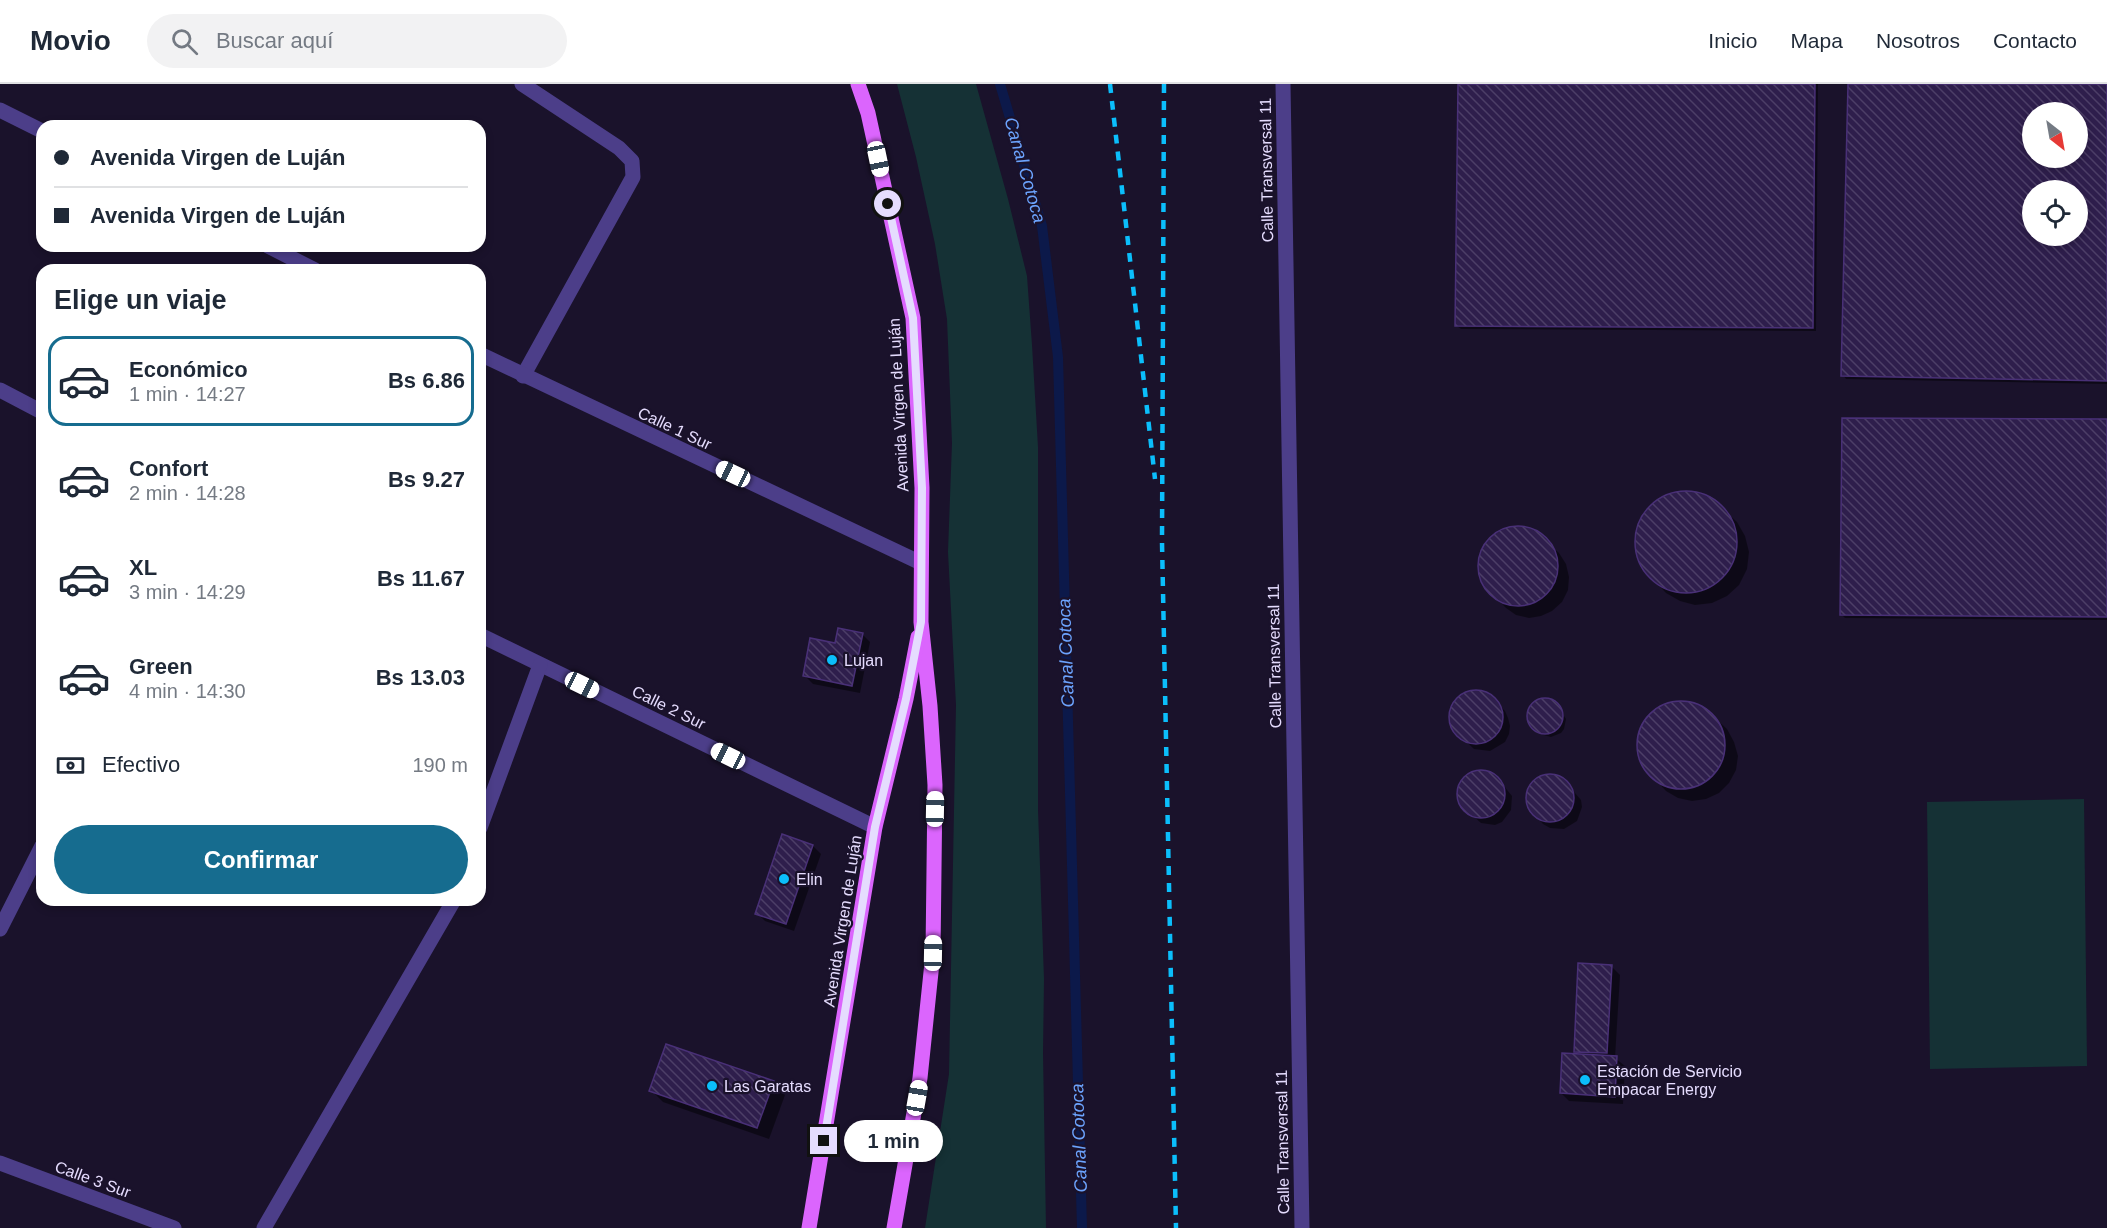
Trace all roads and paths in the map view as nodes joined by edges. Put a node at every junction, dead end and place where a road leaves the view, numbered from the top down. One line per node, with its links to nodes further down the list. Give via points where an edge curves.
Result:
1 (522, 84): 9 (street, via 619,148 632,160 633,177)
2 (858, 84): 12 (main road, Avenida Virgen de Luján, via 868,113 913,318 922,488)
3 (1283, 84): 26 (street, Calle Transversal 11)
4 (0, 110): 5 (street)
5 (36, 128)
6 (280, 252): 7 (street)
7 (303, 264)
8 (486, 357): 9 (street, Calle 1 Sur)
9 (523, 376): 12 (street, Calle 1 Sur)
10 (0, 390): 11 (street)
11 (36, 409)
12 (921, 563): 13 (main road, Avenida Virgen de Luján)
13 (921, 622): 17 (main road, Avenida Virgen de Luján); 25 (main road, Avenida Virgen de Luján, via 935,785 933,953 920,1078)
14 (486, 638): 15 (street, Calle 2 Sur)
15 (540, 665): 16 (street); 17 (street, Calle 2 Sur)
16 (486, 812)
17 (875, 827): 24 (main road, Avenida Virgen de Luján)
18 (36, 858): 20 (street)
19 (451, 906): 23 (street)
20 (0, 929)
21 (0, 1163): 22 (street, Calle 3 Sur)
22 (174, 1228)
23 (264, 1228)
24 (809, 1228)
25 (894, 1228)
26 (1302, 1228)

